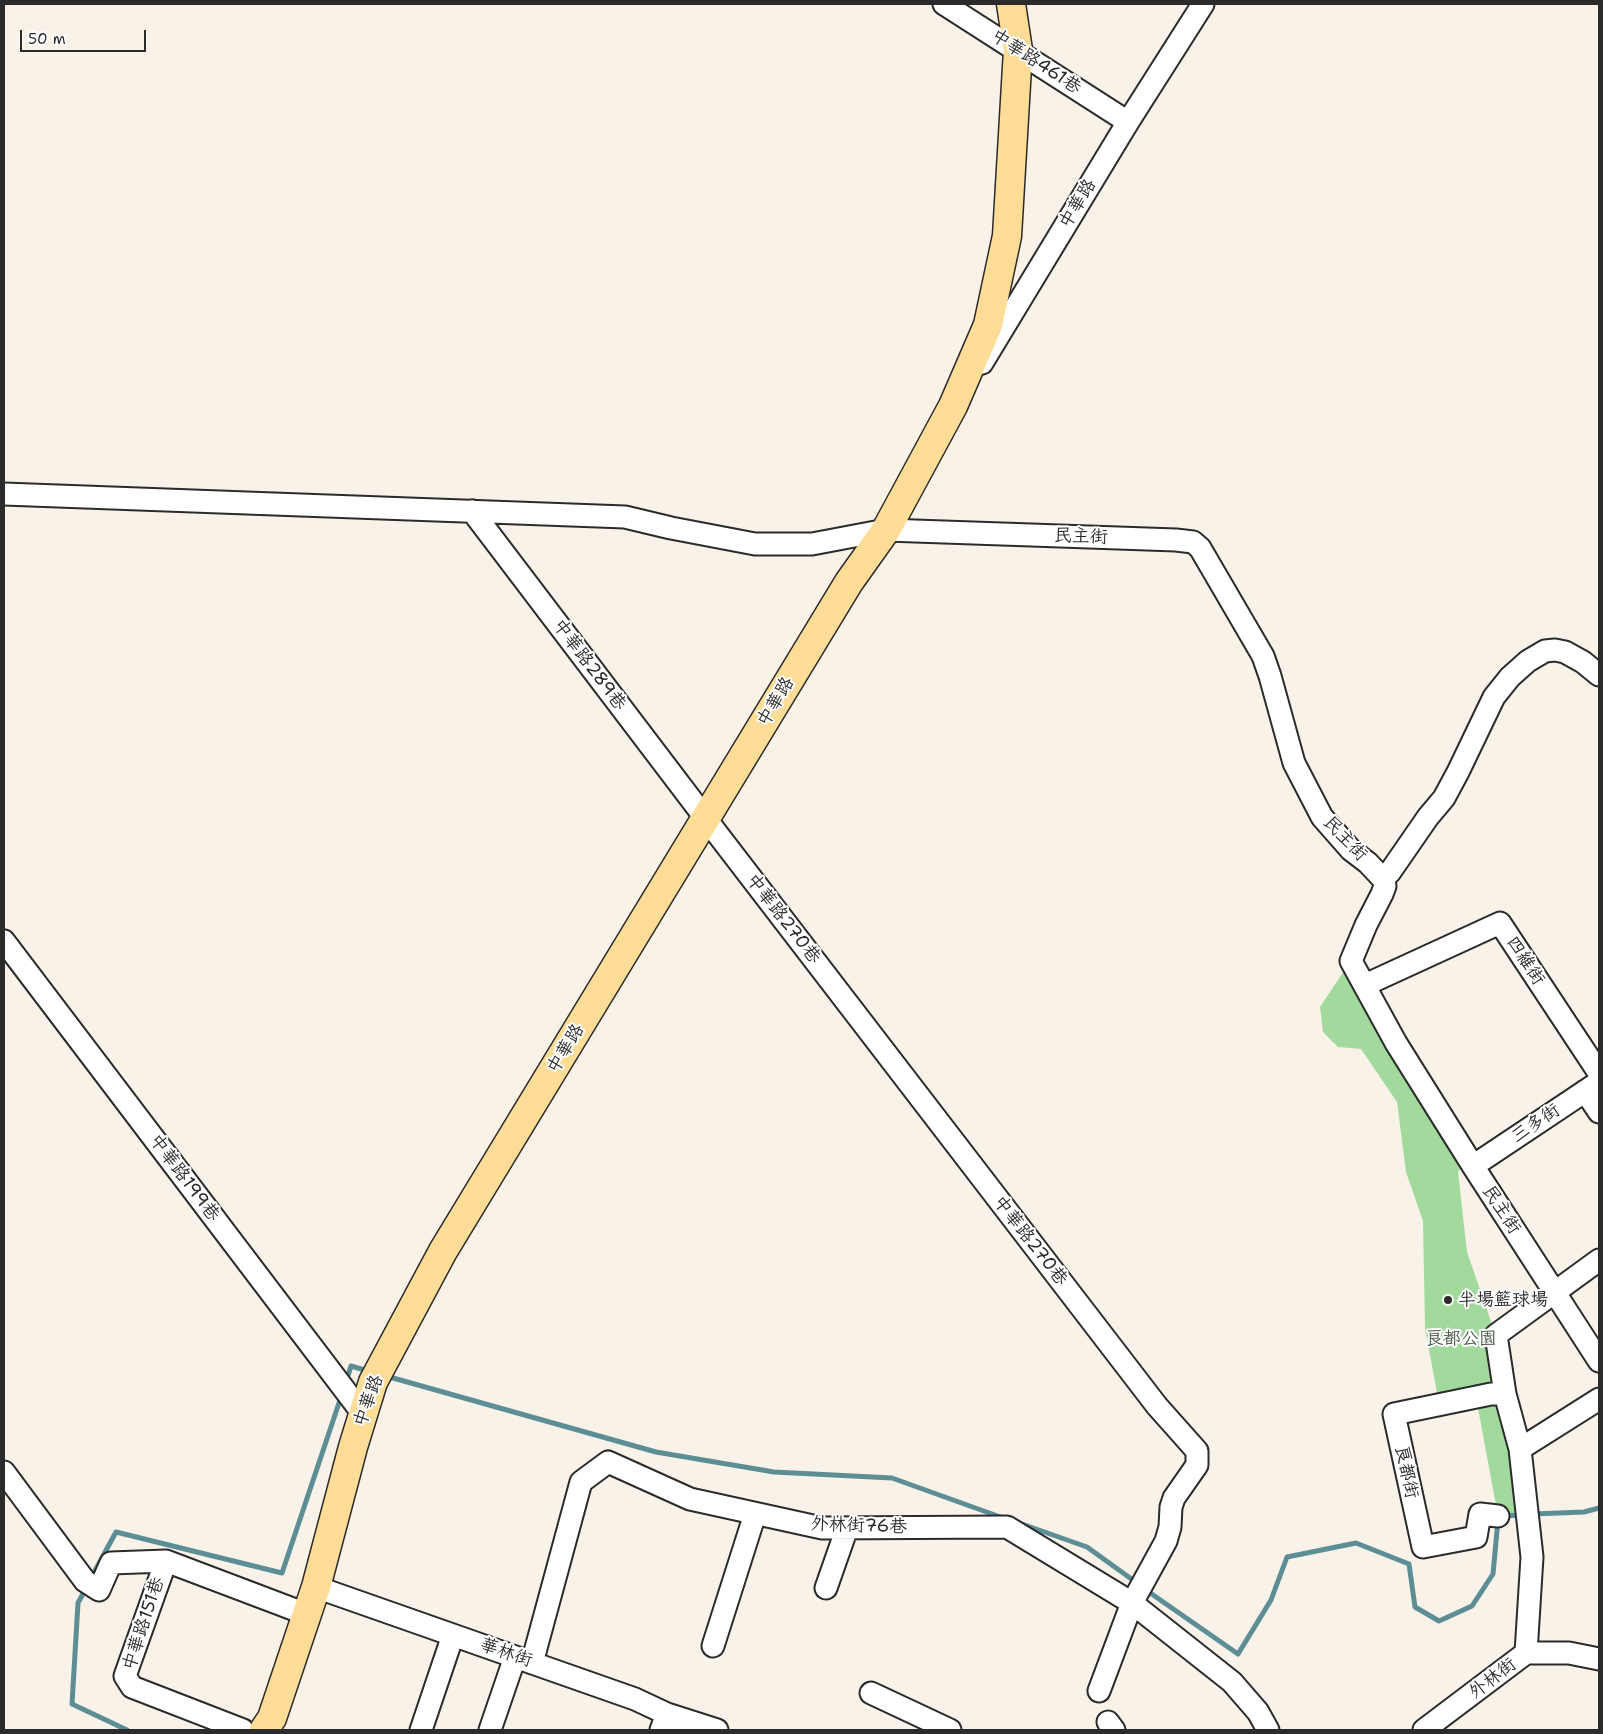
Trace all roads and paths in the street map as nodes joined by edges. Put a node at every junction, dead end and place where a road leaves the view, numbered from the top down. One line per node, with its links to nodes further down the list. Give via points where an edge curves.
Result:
1 (944, 4): 4 (street, 中華路461巷)
2 (1011, 4): 4 (main road, 中華路)
3 (1203, 4): 5 (street, 中華路)
4 (1018, 50): 5 (street, 中華路461巷); 6 (main road, 中華路, via 1007,236 988,325)
5 (1128, 122): 6 (street, 中華路, via 982,364)
6 (953, 406): 9 (main road, 中華路)
7 (4, 494): 8 (street)
8 (472, 511): 9 (street, via 625,517 755,544 812,544); 11 (street, 中華路289巷)
9 (886, 530): 11 (main road, 中華路, via 849,582); 12 (street, 民主街, via 1193,542 1200,548 1263,656 1294,763 1322,817)
10 (1597, 673): 12 (street, via 1565,652 1555,650 1545,651 1528,661 1510,678 1494,698 1444,798)
11 (706, 819): 24 (main road, 中華路, via 443,1251 373,1382); 33 (street, 中華路270巷, via 1157,1406 1197,1451 1197,1465 1174,1498 1166,1542)
12 (1383, 879): 14 (street, 民主街, via 1382,894 1351,961)
13 (4, 941): 24 (street, 中華路199巷)
14 (1365, 985): 15 (street, 四維街, via 1500,924); 18 (street, 民主街, via 1396,1042)
15 (1599, 1073)
16 (1592, 1086): 17 (street); 18 (street, 三多街)
17 (1599, 1112)
18 (1473, 1166): 20 (street, 民主街)
19 (1599, 1260): 20 (street)
20 (1554, 1292): 21 (street, 民主街); 22 (street, via 1496,1335)
21 (1599, 1361)
22 (1504, 1394): 25 (street); 28 (street, 良都街, via 1394,1414 1423,1547 1476,1537 1480,1514)
23 (1599, 1399): 25 (street)
24 (363, 1414): 31 (main road, 中華路)
25 (1520, 1449): 37 (street, via 1532,1557)
26 (4, 1472): 30 (street, via 85,1581 99,1590 111,1563)
27 (754, 1514): 29 (street, 外林街76巷, via 822,1528); 36 (street); 39 (street, 外林街76巷, via 690,1499 608,1462 581,1482)
28 (1498, 1516)
29 (847, 1528): 32 (street); 33 (street, 外林街76巷, via 1007,1527)
30 (166, 1561): 34 (street, 中華路151巷); 43 (street, 中華路151巷, via 125,1676 132,1688)
31 (316, 1587): 34 (main road, 中華路); 35 (street, 華林街)
32 (826, 1588)
33 (1132, 1603): 40 (street, 中華路270巷); 50 (street, 外林街76巷, via 1232,1682 1258,1712)
34 (306, 1614): 44 (main road, 中華路, via 272,1718)
35 (453, 1635): 39 (street, 華林街); 45 (street)
36 (712, 1646)
37 (1526, 1653): 38 (street, 外林街, via 1569,1653); 51 (street, 外林街)
38 (1599, 1659)
39 (524, 1660): 42 (street, 華林街, via 635,1699); 46 (street)
40 (1099, 1692)
41 (871, 1693): 49 (street)
42 (664, 1722): 47 (street, 華林街); 48 (street)
43 (243, 1730)
44 (264, 1730)
45 (421, 1730)
46 (490, 1730)
47 (690, 1730)
48 (717, 1730)
49 (950, 1730)
50 (1268, 1730)
51 (1424, 1730)

